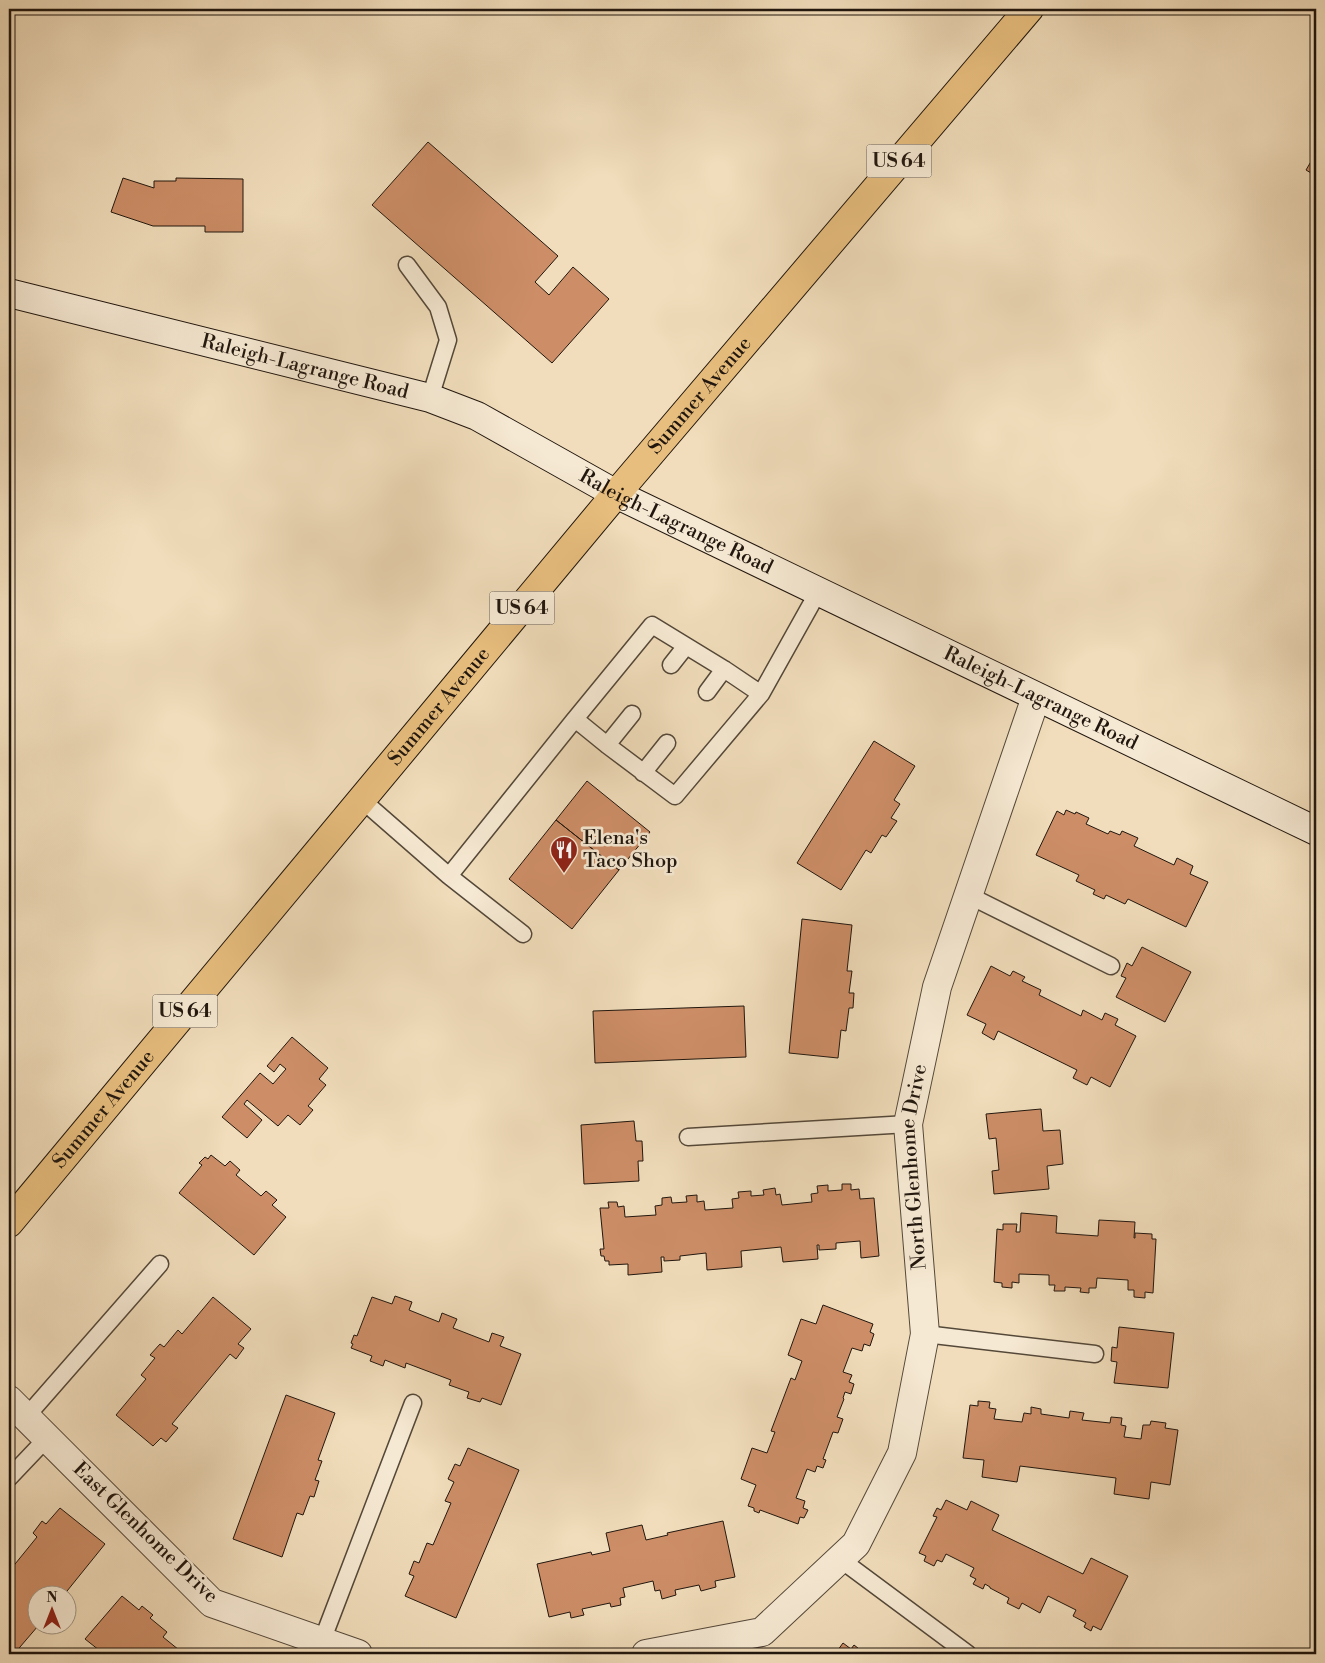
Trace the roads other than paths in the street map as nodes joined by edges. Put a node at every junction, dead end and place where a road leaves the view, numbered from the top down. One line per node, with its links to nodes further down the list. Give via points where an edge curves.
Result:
1 (1029, 9): 5 (main road, Summer Avenue / US 64)
2 (407, 266): 4 (lane, via 438,307 448,340)
3 (9, 293): 4 (street, Raleigh-Lagrange Road)
4 (430, 398): 5 (street, Raleigh-Lagrange Road, via 477,416)
5 (616, 494): 6 (street, Raleigh-Lagrange Road); 18 (main road, Summer Avenue / US 64)
6 (818, 592): 11 (lane); 12 (street, Raleigh-Lagrange Road)
7 (686, 646): 8 (lane); 9 (lane); 14 (lane, via 652,625)
8 (671, 665)
9 (724, 669): 10 (lane); 11 (lane)
10 (707, 692)
11 (762, 694): 17 (lane, via 675,796)
12 (1036, 697): 19 (street, Raleigh-Lagrange Road); 21 (street, North Glenhome Drive)
13 (632, 714): 16 (lane)
14 (575, 719): 16 (lane); 20 (lane)
15 (667, 744): 17 (lane)
16 (607, 746): 17 (lane)
17 (643, 773)
18 (362, 800): 20 (lane); 26 (main road, Summer Avenue / US 64)
19 (1316, 831)
20 (449, 876): 22 (lane)
21 (968, 895): 23 (lane); 24 (street, North Glenhome Drive, via 936,987)
22 (523, 934)
23 (1111, 966)
24 (908, 1124): 25 (lane); 28 (street, North Glenhome Drive)
25 (688, 1137)
26 (9, 1223)
27 (160, 1264): 31 (lane)
28 (925, 1334): 29 (lane); 34 (street, North Glenhome Drive, via 902,1453 856,1544)
29 (1095, 1354)
30 (414, 1403): 35 (lane)
31 (17, 1409): 32 (street, East Glenhome Drive)
32 (47, 1438): 33 (lane); 35 (street, East Glenhome Drive, via 212,1603)
33 (9, 1478)
34 (840, 1559): 37 (street, North Glenhome Drive, via 762,1632); 38 (lane)
35 (322, 1641): 36 (street, East Glenhome Drive)
36 (358, 1654)
37 (646, 1654)
38 (968, 1654)

